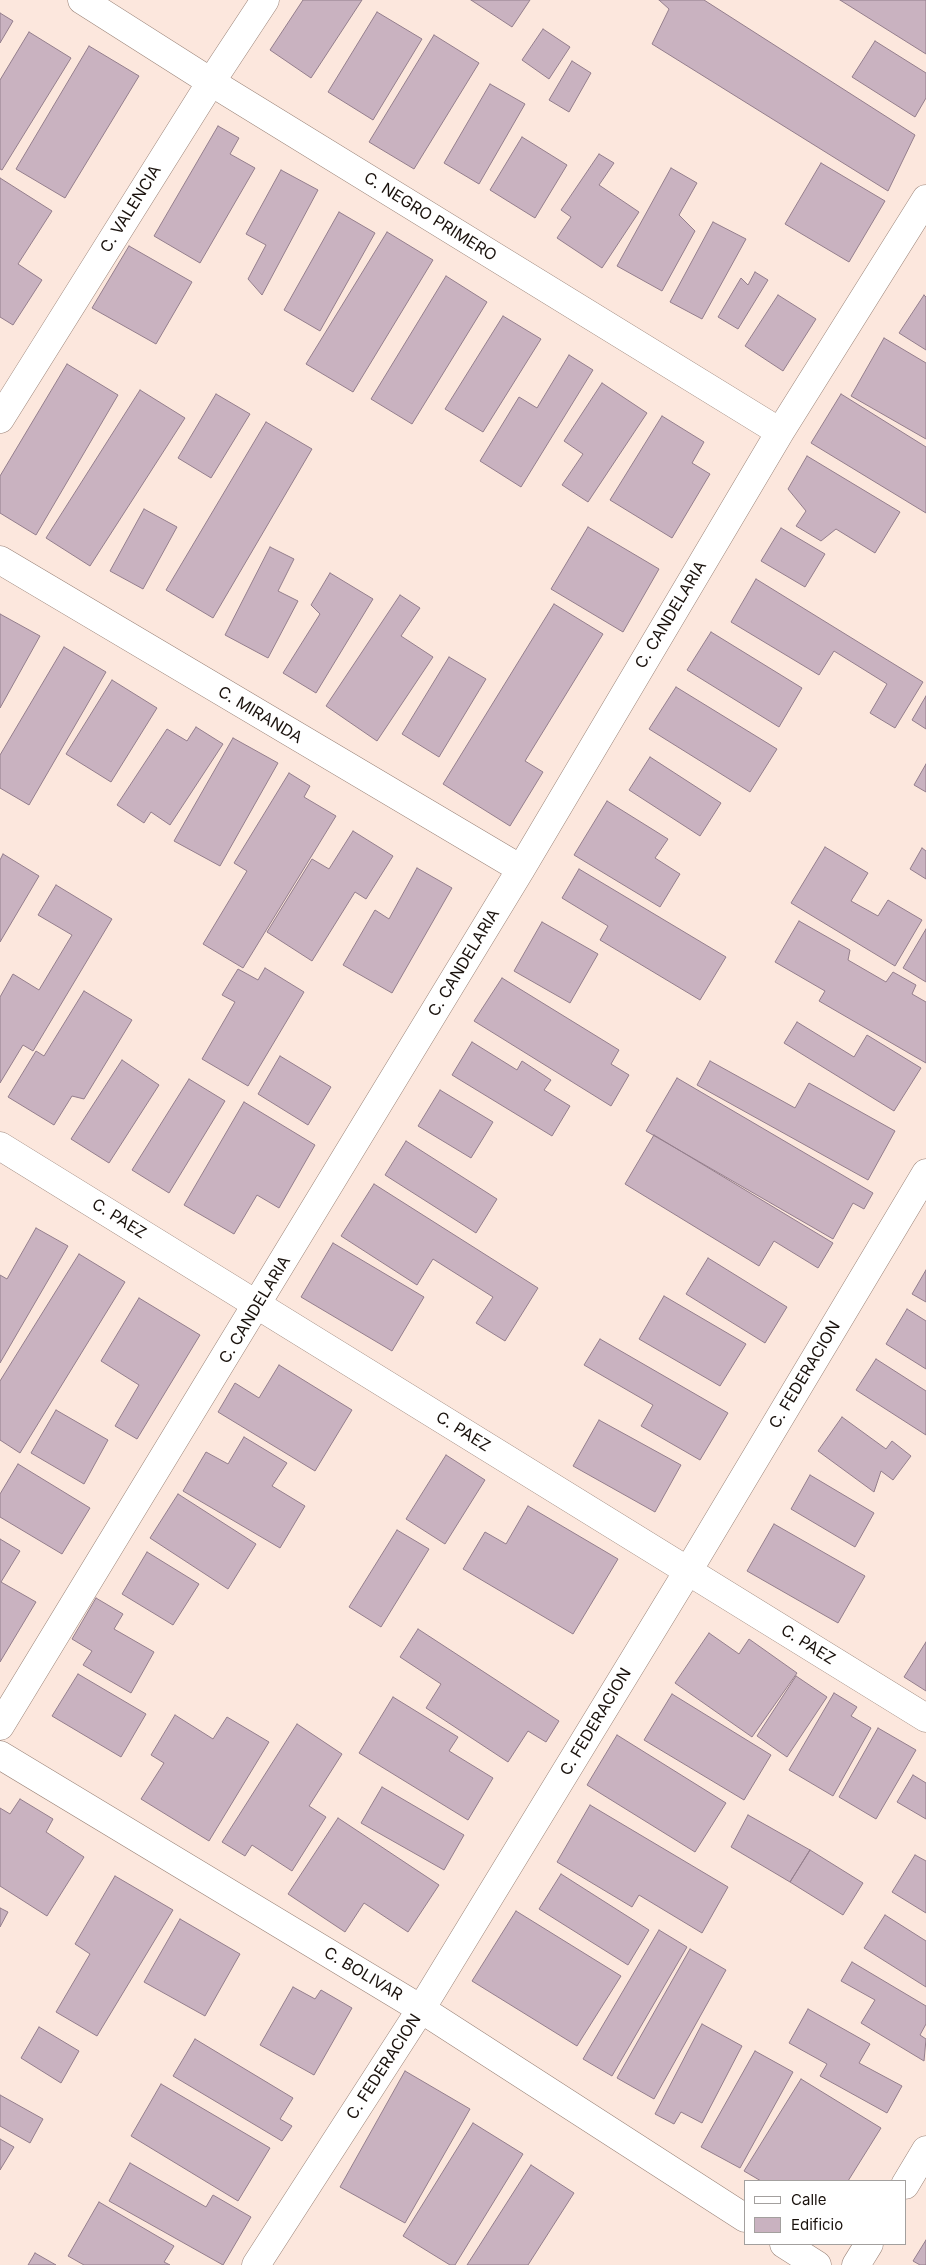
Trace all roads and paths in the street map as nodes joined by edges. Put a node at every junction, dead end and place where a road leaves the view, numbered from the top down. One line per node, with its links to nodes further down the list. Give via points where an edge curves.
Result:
1 (82, 0): 3 (street, C. NEGRO PRIMERO)
2 (265, 0): 3 (street, C. VALENCIA)
3 (211, 82): 5 (street, C. VALENCIA); 6 (street, C. NEGRO PRIMERO)
4 (926, 199): 6 (street, C. CANDELARIA)
5 (0, 419)
6 (780, 432): 8 (street, C. CANDELARIA)
7 (0, 560): 8 (street, C. MIRANDA)
8 (521, 869): 11 (street, C. CANDELARIA)
9 (0, 1146): 11 (street, C. PAEZ)
10 (926, 1173): 12 (street, C. FEDERACION)
11 (258, 1305): 12 (street, C. PAEZ); 14 (street, C. CANDELARIA)
12 (688, 1571): 13 (street, C. PAEZ); 16 (street, C. FEDERACION)
13 (926, 1718)
14 (0, 1726)
15 (0, 1755): 16 (street, C. BOLIVAR)
16 (422, 2009): 19 (street, C. BOLIVAR); 22 (street, C. FEDERACION)
17 (926, 2150): 18 (street)
18 (906, 2183)
19 (744, 2217)
20 (786, 2245): 23 (street)
21 (868, 2245): 24 (street)
22 (256, 2265)
23 (817, 2265)
24 (856, 2265)

